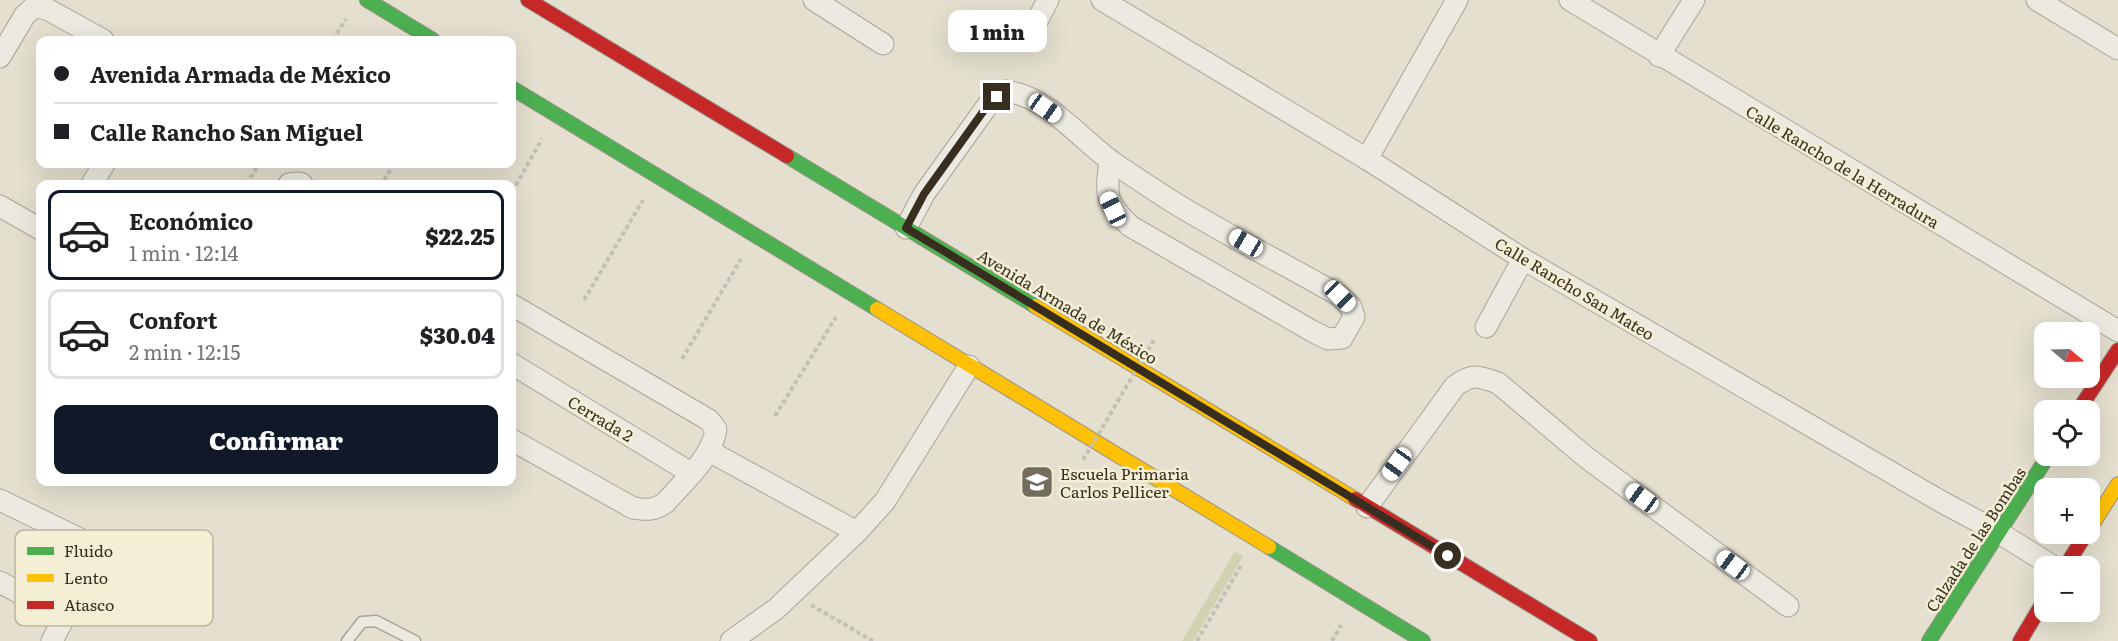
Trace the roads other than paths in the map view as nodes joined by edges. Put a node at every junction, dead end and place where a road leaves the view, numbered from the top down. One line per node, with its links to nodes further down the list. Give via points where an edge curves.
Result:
1 (367, 0): 11 (main road)
2 (528, 0): 22 (main road, Avenida Armada de México)
3 (814, 0): 13 (street)
4 (1048, 0): 12 (street)
5 (1102, 0): 18 (street, Calle Rancho San Mateo)
6 (1457, 0): 18 (street)
7 (1569, 0): 15 (street, Calle Rancho de la Herradura)
8 (1694, 0): 15 (street)
9 (2037, 0): 14 (street)
10 (96, 36): 16 (street, via 47,9 34,7)
11 (426, 36)
12 (1027, 40)
13 (883, 44)
14 (2118, 49)
15 (1659, 56): 26 (street, Calle Rancho de la Herradura)
16 (0, 57)
17 (516, 90): 29 (main road)
18 (1367, 159): 23 (street, Calle Rancho San Mateo)
19 (1110, 160): 19 (street, via 1171,200 1340,296 1351,307 1354,317 1342,338 1328,339 1312,331 1130,226 1113,209 1107,196); 22 (street, via 1075,129 1029,98 1006,91 990,102 924,194)
20 (0, 206): 21 (street)
21 (36, 227)
22 (906, 228): 37 (main road, Avenida Armada de México)
23 (1523, 258): 25 (street); 41 (street, Calle Rancho San Mateo)
24 (516, 307): 32 (street, via 709,420 716,429)
25 (1486, 327)
26 (2118, 331)
27 (2118, 350): 30 (main road)
28 (516, 366): 34 (street, Cerrada 2)
29 (969, 366): 40 (street, via 885,501); 52 (main road)
30 (2085, 400)
31 (516, 442): 34 (street, via 633,508 658,508)
32 (710, 451): 34 (street); 40 (street)
33 (2041, 466): 41 (main road, Calzada de las Bombas)
34 (691, 473)
35 (2118, 484): 38 (main road)
36 (0, 500): 39 (street)
37 (1367, 507): 45 (street, via 1455,386 1468,377 1482,378 1498,383 1587,458); 53 (main road, Avenida Armada de México)
38 (2100, 512)
39 (61, 530)
40 (857, 531): 51 (street, via 776,609)
41 (1998, 532): 42 (street, Calle Rancho San Mateo); 54 (main road, Calzada de las Bombas)
42 (2036, 556)
43 (0, 582): 44 (street)
44 (15, 590)
45 (1788, 606)
46 (2034, 617): 55 (main road)
47 (60, 626): 48 (street)
48 (52, 641)
49 (347, 641): 50 (lane, via 362,622 376,621)
50 (416, 641)
51 (731, 641)
52 (1423, 641)
53 (1590, 641)
54 (1929, 641)
55 (2020, 641)

